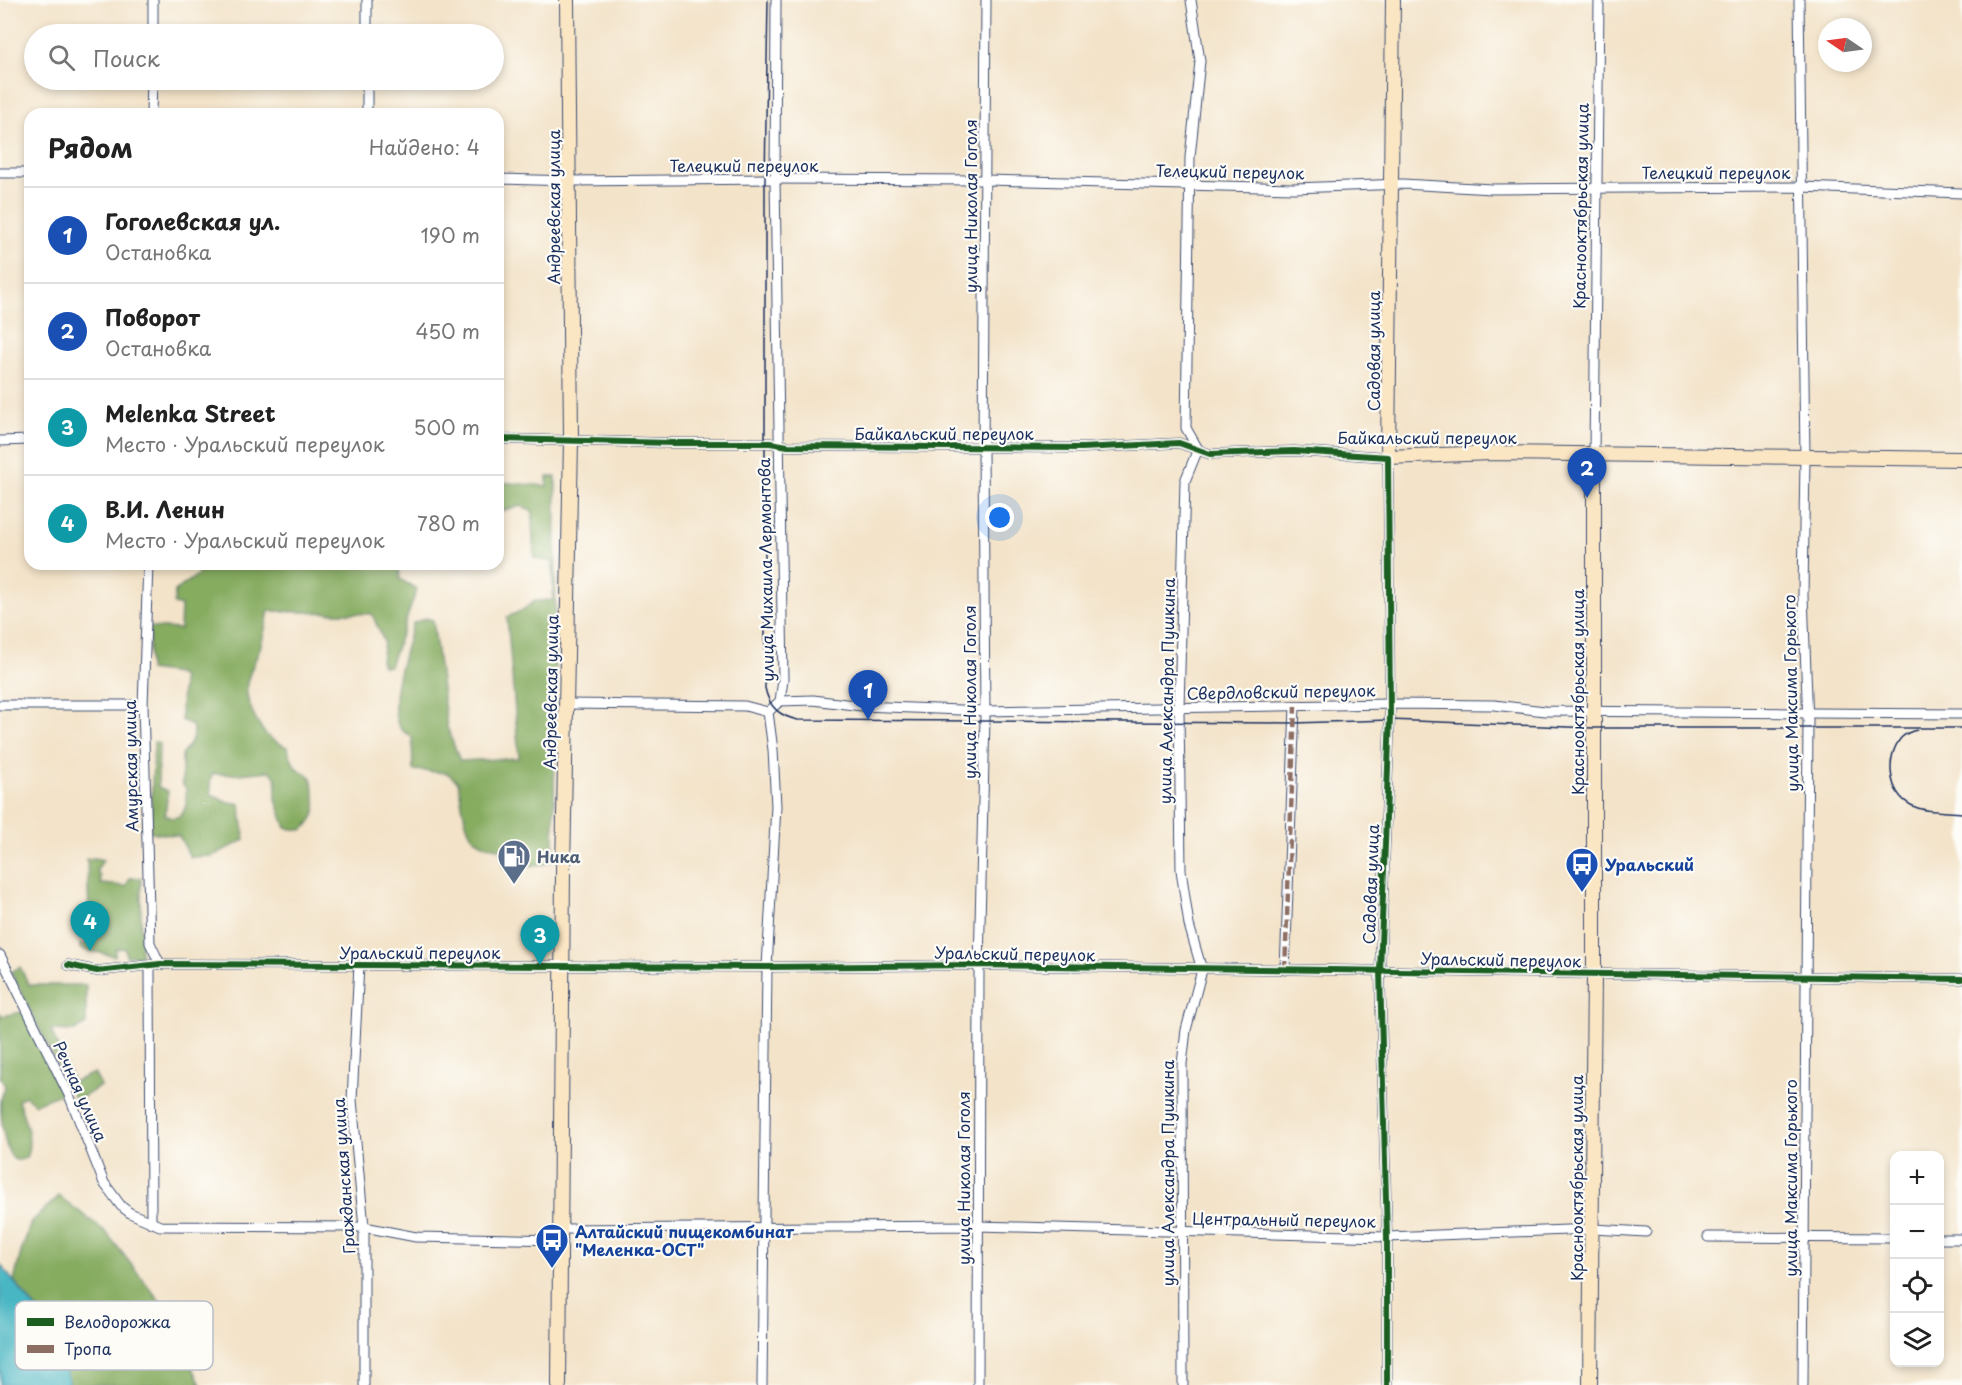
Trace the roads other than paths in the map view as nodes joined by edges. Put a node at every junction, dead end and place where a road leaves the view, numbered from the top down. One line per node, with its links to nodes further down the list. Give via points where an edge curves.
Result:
1 (153, 0): 10 (street)
2 (367, 0): 11 (street)
3 (567, 0): 21 (main road, Андреевская улица)
4 (776, 0): 19 (street, улица Михаила Лермонтова)
5 (986, 0): 20 (street, улица Николая Гоголя)
6 (1191, 0): 22 (street, via 1200,62)
7 (1393, 0): 23 (main road, Садовая улица)
8 (1599, 0): 25 (street, Краснооктябрьская улица)
9 (1798, 0): 24 (street, улица Максима Горького)
10 (153, 24)
11 (367, 24)
12 (152, 90): 14 (street)
13 (367, 90): 15 (street)
14 (152, 108)
15 (367, 108)
16 (0, 173): 17 (street)
17 (24, 173)
18 (504, 179): 21 (street, Телецкий переулок)
19 (775, 179): 20 (street, Телецкий переулок); 21 (street, Телецкий переулок); 31 (street, улица Михаила Лермонтова)
20 (985, 180): 22 (street, Телецкий переулок); 32 (street, улица Николая Гоголя)
21 (570, 181): 29 (main road, Андреевская улица)
22 (1189, 185): 23 (street, Телецкий переулок); 33 (street, via 1186,428)
23 (1390, 185): 25 (street, Телецкий переулок); 35 (main road, Садовая улица)
24 (1801, 187): 25 (street, Телецкий переулок); 26 (street, Телецкий переулок); 36 (street, улица Максима Горького)
25 (1596, 188): 34 (street, Краснооктябрьская улица)
26 (1962, 193)
27 (504, 439): 29 (street, Байкальский переулок)
28 (24, 440): 30 (street)
29 (571, 440): 31 (street, Байкальский переулок); 40 (main road, Андреевская улица)
30 (0, 441)
31 (779, 444): 32 (street, Байкальский переулок); 39 (street, улица Михаила Лермонтова, via 783,680)
32 (983, 447): 33 (street, Байкальский переулок, via 1082,448 1179,443); 47 (street, улица Николая Гоголя)
33 (1198, 449): 35 (street, Байкальский переулок, via 1210,454 1294,451); 45 (street, улица Александра Пушкина, via 1185,481)
34 (1594, 455): 35 (main road, Байкальский переулок); 36 (main road, Байкальский переулок); 46 (main road, Краснооктябрьская улица)
35 (1388, 457): 41 (street, Садовая улица)
36 (1805, 457): 37 (main road, Байкальский переулок); 49 (street, улица Максима Горького, via 1803,596)
37 (1962, 459)
38 (148, 570): 43 (street, Амурская улица)
39 (780, 701): 47 (street, Свердловский переулок); 48 (street, улица Михаила Лермонтова)
40 (566, 704): 48 (street, via 745,706); 54 (main road, Андреевская улица)
41 (1390, 704): 44 (street, Свердловский переулок); 46 (street, Свердловский переулок); 60 (street, Садовая улица)
42 (0, 705): 43 (street)
43 (143, 705): 56 (street, Амурская улица, via 150,943)
44 (1295, 706): 45 (street, Свердловский переулок); 59 (street)
45 (1179, 708): 47 (street, Свердловский переулок); 58 (street, улица Александра Пушкина, via 1181,870 1189,925)
46 (1593, 710): 49 (street, Свердловский переулок); 61 (main road, Краснооктябрьская улица)
47 (985, 711): 55 (street, улица Николая Гоголя)
48 (768, 712): 57 (street, via 776,806)
49 (1807, 713): 50 (street, Свердловский переулок); 62 (street, улица Максима Горького)
50 (1962, 714)
51 (0, 955): 64 (street, Речная улица, via 69,1095 104,1183 121,1206)
52 (68, 965): 56 (street, Уральский переулок, via 97,971)
53 (359, 965): 54 (street, Уральский переулок); 56 (street, Уральский переулок); 67 (street, Гражданская улица, via 352,1100)
54 (563, 965): 57 (street, Уральский переулок); 71 (main road, Андреевская улица)
55 (979, 965): 57 (street, Уральский переулок); 58 (street, Уральский переулок); 66 (street, улица Николая Гоголя)
56 (155, 966): 64 (street, Амурская улица)
57 (767, 967): 65 (street)
58 (1202, 969): 59 (street, Уральский переулок); 69 (street, улица Александра Пушкина, via 1183,1047)
59 (1285, 970): 60 (street, Уральский переулок)
60 (1380, 971): 61 (street, Уральский переулок); 72 (street, Садовая улица)
61 (1594, 974): 62 (street, Уральский переулок); 68 (main road, Краснооктябрьская улица)
62 (1806, 977): 63 (street, Уральский переулок); 74 (street, улица Максима Горького)
63 (1962, 979)
64 (151, 1223): 67 (street, Центральный переулок)
65 (765, 1226): 66 (street, Центральный переулок); 71 (street, Центральный переулок); 80 (street)
66 (977, 1226): 69 (street, Центральный переулок); 81 (street, улица Николая Гоголя)
67 (364, 1227): 71 (street, Центральный переулок, via 416,1238); 78 (street, Гражданская улица)
68 (1593, 1229): 70 (street, Центральный переулок); 72 (street, Центральный переулок); 84 (main road, Краснооктябрьская улица)
69 (1181, 1232): 72 (street, Центральный переулок); 82 (street, улица Александра Пушкина)
70 (1646, 1232)
71 (561, 1234): 79 (main road, Андреевская улица)
72 (1387, 1237): 83 (street, Садовая улица)
73 (1707, 1237): 74 (street)
74 (1804, 1237): 75 (street); 85 (street, улица Максима Горького)
75 (1890, 1238)
76 (1944, 1239): 77 (street)
77 (1962, 1239)
78 (364, 1385)
79 (560, 1385)
80 (762, 1385)
81 (978, 1385)
82 (1183, 1385)
83 (1387, 1385)
84 (1590, 1385)
85 (1803, 1385)

